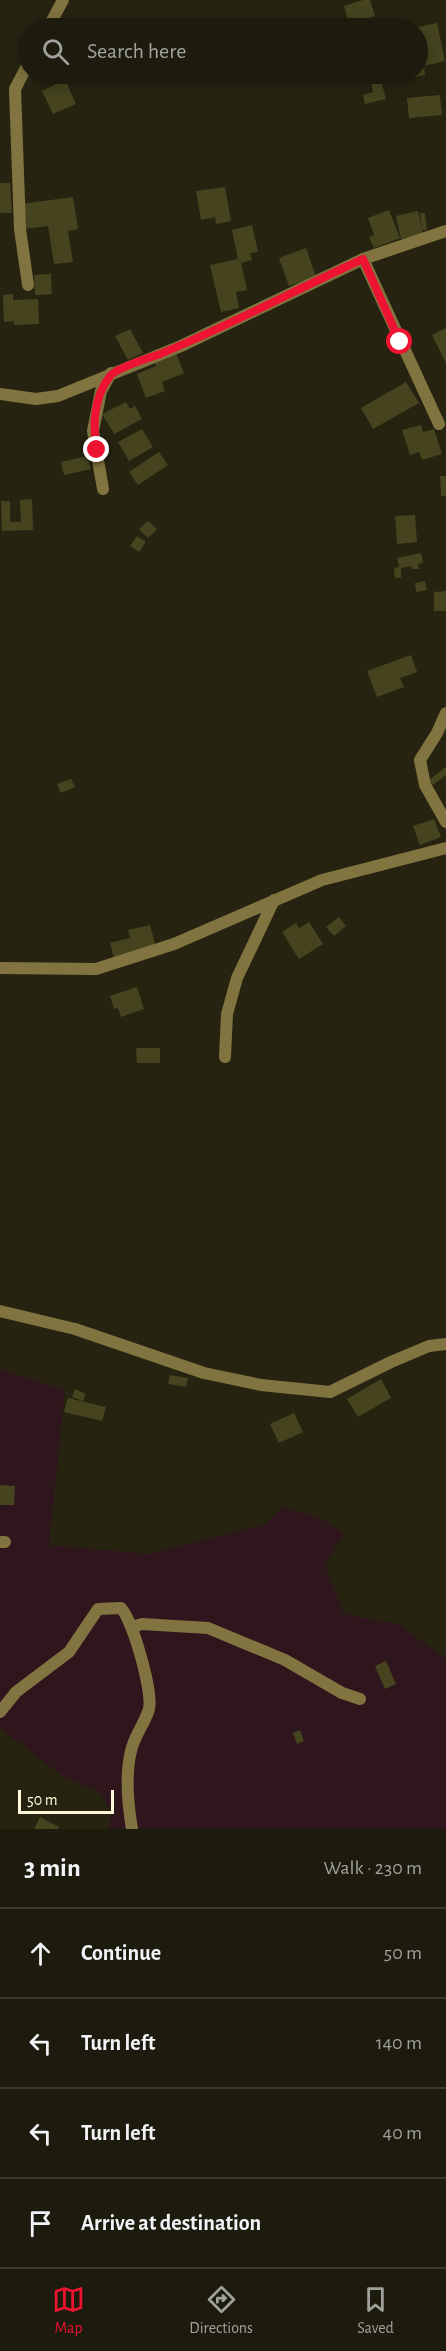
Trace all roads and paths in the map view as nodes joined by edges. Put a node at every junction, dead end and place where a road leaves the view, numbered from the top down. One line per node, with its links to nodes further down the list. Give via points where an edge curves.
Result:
1 (63, 0): 2 (street)
2 (53, 18)
3 (18, 83): 6 (street, via 15,89 20,229)
4 (446, 231): 5 (street)
5 (363, 259): 7 (street, via 181,346); 9 (street)
6 (28, 285)
7 (111, 373): 8 (street, via 58,396 36,399); 10 (street, via 101,391 93,431)
8 (0, 394)
9 (439, 424)
10 (103, 489)
11 (446, 713): 12 (street, via 420,760 425,785)
12 (446, 822)
13 (446, 848): 14 (street, via 322,880)
14 (274, 900): 15 (street, via 174,944 96,969); 16 (street, via 237,978 227,1014)
15 (0, 968)
16 (225, 1057)
17 (0, 1311): 18 (street, via 75,1329 204,1373 261,1385 330,1392 429,1346)
18 (446, 1344)
19 (132, 1627): 20 (street, via 142,1624 208,1628 285,1660); 21 (street, via 121,1608 98,1609 69,1652 16,1692); 22 (street, via 150,1707 131,1751 127,1804)
20 (360, 1699)
21 (0, 1712)
22 (132, 1829)

